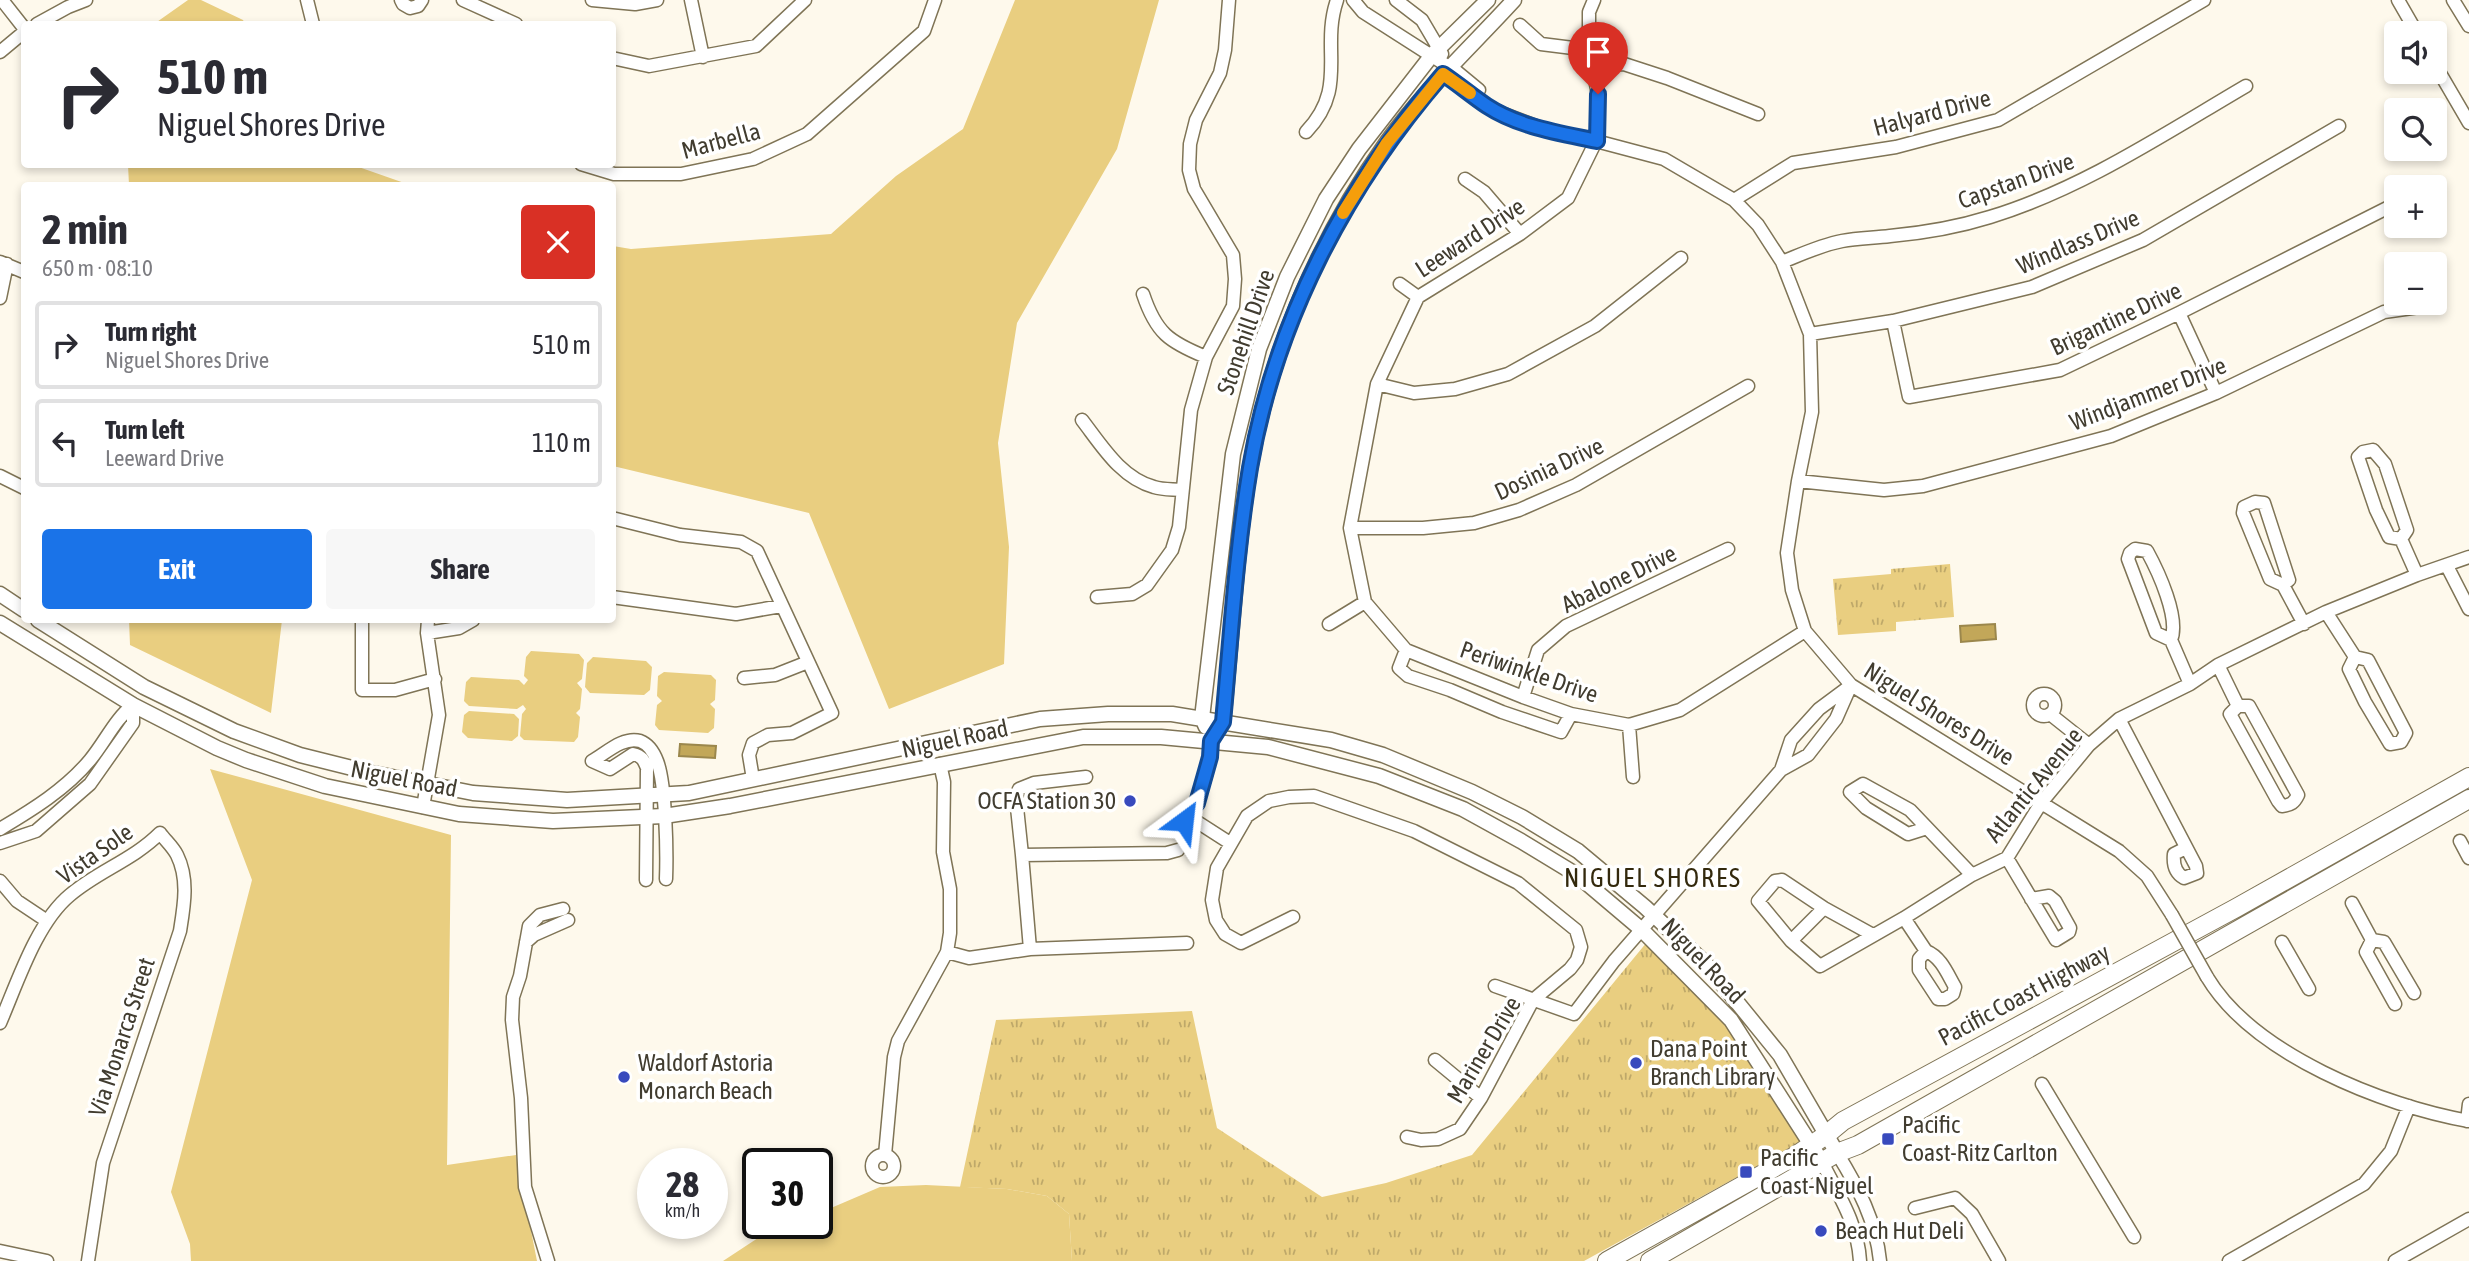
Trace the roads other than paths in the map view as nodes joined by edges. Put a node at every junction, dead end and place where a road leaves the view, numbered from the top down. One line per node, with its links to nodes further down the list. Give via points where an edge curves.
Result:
1 (2, 0): 27 (street)
2 (86, 0): 22 (street)
3 (307, 0): 23 (street)
4 (401, 0): 5 (street, via 410,8)
5 (422, 0)
6 (463, 0): 24 (street)
7 (592, 0): 8 (street, via 635,4)
8 (657, 0)
9 (691, 0): 33 (street)
10 (805, 0): 33 (street, via 755,46)
11 (935, 0): 44 (street, Marbella, via 924,31 807,134 753,159 681,174 614,174)
12 (1229, 0): 61 (street, via 1220,73 1196,120 1190,144 1194,189 1233,255 1236,279 1233,306)
13 (1337, 0): 42 (street, via 1330,19 1330,94 1320,118)
14 (1353, 0): 32 (street, via 1363,12)
15 (1396, 0): 32 (street, via 1422,20)
16 (1488, 0): 32 (main road, Stonehill Drive)
17 (1514, 0): 36 (main road, Stonehill Drive)
18 (1594, 0): 30 (street, Leeward Drive, via 1589,12)
19 (2204, 0): 46 (street, Halyard Drive, via 1998,120 1896,147 1793,163)
20 (2398, 0): 25 (street)
21 (2460, 4): 28 (street)
22 (42, 21)
23 (312, 21)
24 (509, 21)
25 (2410, 21)
26 (1520, 25): 30 (street, via 1541,44)
27 (21, 26)
28 (2469, 26)
29 (21, 33): 31 (street)
30 (1589, 50): 35 (street, Leeward Drive)
31 (0, 52)
32 (1435, 52): 36 (street); 109 (main road, Stonehill Drive, via 1326,199 1287,277 1259,349 1233,454)
33 (703, 57): 34 (street, via 649,66)
34 (616, 59)
35 (1592, 66): 39 (street, via 1624,64); 43 (street, Leeward Drive, via 1598,94)
36 (1448, 69): 43 (street, Niguel Shores Drive, via 1504,114 1546,131); 111 (main road, Stonehill Drive, via 1387,143 1352,195 1301,294 1268,388 1250,468)
37 (2446, 84): 40 (street)
38 (2246, 86): 50 (street, Capstan Drive, via 2092,175 2031,203 1957,225 1844,240)
39 (1758, 114)
40 (2469, 123)
41 (2339, 127): 59 (street, Windlass Drive, via 2143,240 2032,287)
42 (1306, 132)
43 (1597, 141): 46 (street, Niguel Shores Drive, via 1664,159); 48 (street, Leeward Drive, via 1568,198)
44 (594, 168)
45 (1465, 179): 48 (street, via 1485,192)
46 (1734, 200): 50 (street, Niguel Shores Drive, via 1758,225)
47 (2384, 210): 58 (street, Brigantine Drive)
48 (1520, 234): 55 (street, Leeward Drive)
49 (1681, 258): 62 (street, via 1595,326 1508,374 1455,389 1414,393)
50 (1782, 262): 60 (street, Niguel Shores Drive)
51 (3, 263): 52 (street); 56 (street)
52 (21, 271)
53 (1400, 284): 55 (street)
54 (1143, 294): 61 (street, via 1149,314 1163,332 1180,346)
55 (1418, 297): 62 (street, Leeward Drive)
56 (0, 298)
57 (2384, 312): 64 (street, Windjammer Drive)
58 (2179, 313): 59 (street, Brigantine Drive, via 2060,370 1909,397); 64 (street)
59 (1893, 321): 60 (street, Windlass Drive)
60 (1810, 334): 67 (street, Niguel Shores Drive, via 1812,412)
61 (1206, 357): 69 (street, via 1191,410)
62 (1377, 384): 71 (street, Leeward Drive)
63 (1748, 386): 71 (street, Dosinia Drive, via 1576,485 1519,510 1474,523)
64 (2216, 393): 67 (street, Windjammer Drive, via 2111,436 1923,486 1884,490)
65 (1082, 420): 69 (street, via 1130,477 1154,487)
66 (0, 476): 68 (street)
67 (1798, 481): 93 (street, Niguel Shores Drive, via 1787,553)
68 (21, 486)
69 (1182, 490): 79 (street, via 1179,527 1159,571 1132,594)
70 (616, 519): 82 (street, via 680,535 741,542 757,551)
71 (1350, 528): 81 (street, Leeward Drive)
72 (2401, 539): 72 (street, via 2389,537 2376,510 2358,457 2363,452 2373,450 2385,464 2407,530); 76 (street)
73 (1728, 549): 104 (street, Abalone Drive, via 1566,626 1538,650)
74 (2469, 557): 75 (street, Atlantic Avenue)
75 (2446, 566): 76 (street, Atlantic Avenue); 84 (street)
76 (2417, 575): 85 (street, Atlantic Avenue)
77 (2283, 585): 77 (street, via 2270,579 2256,546 2243,513 2250,503 2264,503 2289,580); 91 (street)
78 (0, 594): 83 (main road)
79 (1097, 597)
80 (616, 598): 82 (street, via 736,614)
81 (1365, 603): 90 (street); 95 (street, Periwinkle Drive)
82 (781, 606): 97 (street)
83 (21, 608)
84 (2469, 609)
85 (2326, 612): 91 (street, Atlantic Avenue); 96 (street)
86 (43, 623): 103 (main road, Niguel Road)
87 (362, 623): 100 (street, via 362,690 395,690)
88 (468, 623): 92 (street, via 459,628)
89 (0, 624): 105 (main road, Niguel Road)
90 (1329, 624)
91 (2304, 624): 98 (street, Atlantic Avenue)
92 (428, 626): 100 (street)
93 (1805, 631): 102 (street, Niguel Shores Drive); 112 (street, Periwinkle Drive, via 1680,710)
94 (2171, 640): 94 (street, via 2155,633 2128,559 2135,549 2147,551 2156,568 2174,622); 101 (street)
95 (1406, 650): 104 (street, Periwinkle Drive); 107 (street, via 1399,668 1408,676 1502,712 1561,733)
96 (2355, 657): 96 (street, via 2349,668 2365,702 2390,744 2400,742 2406,733 2394,708 2368,660)
97 (807, 662): 99 (street, via 775,675); 120 (street, via 832,713 792,733 768,735 753,743 749,755)
98 (2218, 665): 101 (street, Atlantic Avenue); 106 (street)
99 (744, 678)
100 (435, 679): 121 (street, via 439,715)
101 (2190, 684): 110 (street, Atlantic Avenue)
102 (1851, 685): 116 (street, Mariner Drive, via 1819,709 1791,740); 116 (street, Mariner Drive, via 1836,719 1808,755); 126 (street, Niguel Shores Drive)
103 (144, 687): 105 (main road); 121 (main road, Niguel Road, via 234,731 300,755)
104 (1523, 697): 107 (street, Periwinkle Drive)
105 (133, 705): 122 (street, via 88,762); 127 (street, via 133,723 123,739); 128 (main road, Niguel Road, via 246,760 325,786)
106 (2238, 706): 106 (street, via 2249,706 2298,794 2290,806 2277,801 2231,714)
107 (1571, 713): 112 (street, Periwinkle Drive)
108 (2050, 714): 114 (street)
109 (1202, 718): 111 (main road, Niguel Road); 113 (main road, Stonehill Drive); 120 (main road, Niguel Road, via 1108,714 1040,719)
110 (2119, 719): 114 (street, Atlantic Avenue); 137 (street)
111 (1223, 722): 113 (main road, Stonehill Drive); 150 (main road, Niguel Road, via 1331,740 1383,755 1472,792 1578,852)
112 (1629, 725): 118 (street)
113 (1211, 741): 115 (main road, Niguel Road, via 1083,737); 136 (street, Stonehill Drive, via 1202,789 1186,818); 154 (main road, Niguel Road, via 1268,747 1330,762 1463,809 1577,875)
114 (2089, 745): 126 (street, Atlantic Avenue)
115 (940, 764): 129 (main road, Niguel Road); 162 (street, via 943,852 951,905)
116 (1781, 770): 150 (street, Mariner Drive)
117 (1086, 777): 139 (street, via 1019,789)
118 (1633, 777)
119 (2469, 777): 176 (highway, Pacific Coast Highway, via 1843,1121)
120 (753, 779): 123 (main road, Niguel Road)
121 (427, 785): 124 (main road, Niguel Road, via 567,800); 128 (street)
122 (57, 791): 127 (street); 132 (street)
123 (662, 795): 124 (main road, Niguel Road); 124 (street, via 658,762 639,741 625,742 592,761 610,769 628,756 639,755 647,768); 129 (street)
124 (647, 796): 130 (street)
125 (2469, 799): 178 (highway, Pacific Coast Highway)
126 (2041, 803): 140 (street, Atlantic Avenue); 173 (street, Niguel Shores Drive, bridge, via 2119,852 2147,877 2207,977 2248,1025 2302,1061)
127 (70, 804): 135 (street, via 36,831)
128 (423, 807): 130 (main road, Niguel Road, via 553,821)
129 (664, 816): 130 (main road, Niguel Road); 143 (street)
130 (648, 817): 144 (street)
131 (1927, 828): 131 (street, via 1910,810 1863,784 1850,792 1866,808 1908,834); 142 (street)
132 (0, 829)
133 (160, 833): 153 (street, Vista Sole, via 140,852 68,896); 184 (street, Via Monarca Street, via 177,854 184,876 180,931 103,1163)
134 (2460, 841): 141 (street)
135 (0, 843)
136 (1230, 843): 151 (street, via 1217,867 1212,901 1225,934 1241,943); 166 (street, via 1247,816 1269,801 1314,796 1414,831 1518,883 1576,930 1581,947 1570,969)
137 (2186, 848)
138 (1178, 850): 139 (street)
139 (1022, 855): 160 (street)
140 (2007, 858): 142 (street, Atlantic Avenue); 146 (street)
141 (2469, 858)
142 (1972, 875): 152 (street, Atlantic Avenue)
143 (666, 879)
144 (646, 880)
145 (0, 881): 153 (street, via 17,901)
146 (2031, 899)
147 (2352, 903): 156 (street)
148 (1824, 908): 155 (street); 157 (street); 157 (street, Atlantic Avenue, via 1778,880 1758,901)
149 (565, 915): 185 (street, via 526,942 513,997 525,1187)
150 (1654, 915): 154 (street, Mariner Drive); 176 (main road, Niguel Road, via 1706,964 1780,1055)
151 (1293, 917)
152 (1904, 918): 155 (street, Atlantic Avenue); 161 (street)
153 (47, 921): 168 (street, Vista Sole)
154 (1642, 930): 166 (street, Mariner Drive, via 1574,1014); 176 (main road, Niguel Road, via 1730,1020)
155 (1872, 936): 157 (street, Atlantic Avenue, via 1820,966)
156 (2372, 940): 165 (street, via 2384,942); 167 (street, via 2366,952)
157 (1791, 941)
158 (2282, 942): 164 (street)
159 (1187, 943): 160 (street)
160 (1030, 949): 162 (street, via 969,958)
161 (1926, 951)
162 (947, 952): 177 (street, via 898,1041)
163 (1495, 986): 166 (street)
164 (2309, 989)
165 (2414, 993)
166 (1533, 1000): 171 (street, Mariner Drive)
167 (2395, 1004)
168 (0, 1023)
169 (1435, 1060): 171 (street)
170 (2042, 1084): 181 (street)
171 (1481, 1098): 175 (street, Mariner Drive, via 1460,1129 1438,1139)
172 (2469, 1104): 174 (street)
173 (2410, 1106): 174 (street, Niguel Shores Drive); 191 (street, via 2391,1151 2364,1184)
174 (2468, 1121)
175 (1407, 1137)
176 (1819, 1140): 178 (main road); 186 (highway, Pacific Coast Highway)
177 (885, 1155)
178 (1830, 1157): 187 (highway, Pacific Coast Highway); 188 (street, via 1858,1241); 189 (street, via 1862,1197 1874,1226)
179 (1915, 1208): 190 (street, via 1955,1198 1972,1214)
180 (2469, 1219): 192 (street)
181 (2134, 1237)
182 (0, 1251): 183 (street)
183 (47, 1261)
184 (88, 1261)
185 (548, 1261)
186 (1607, 1261)
187 (1650, 1261)
188 (1860, 1261)
189 (1880, 1261)
190 (1999, 1261)
191 (2229, 1261)
192 (2395, 1261)

